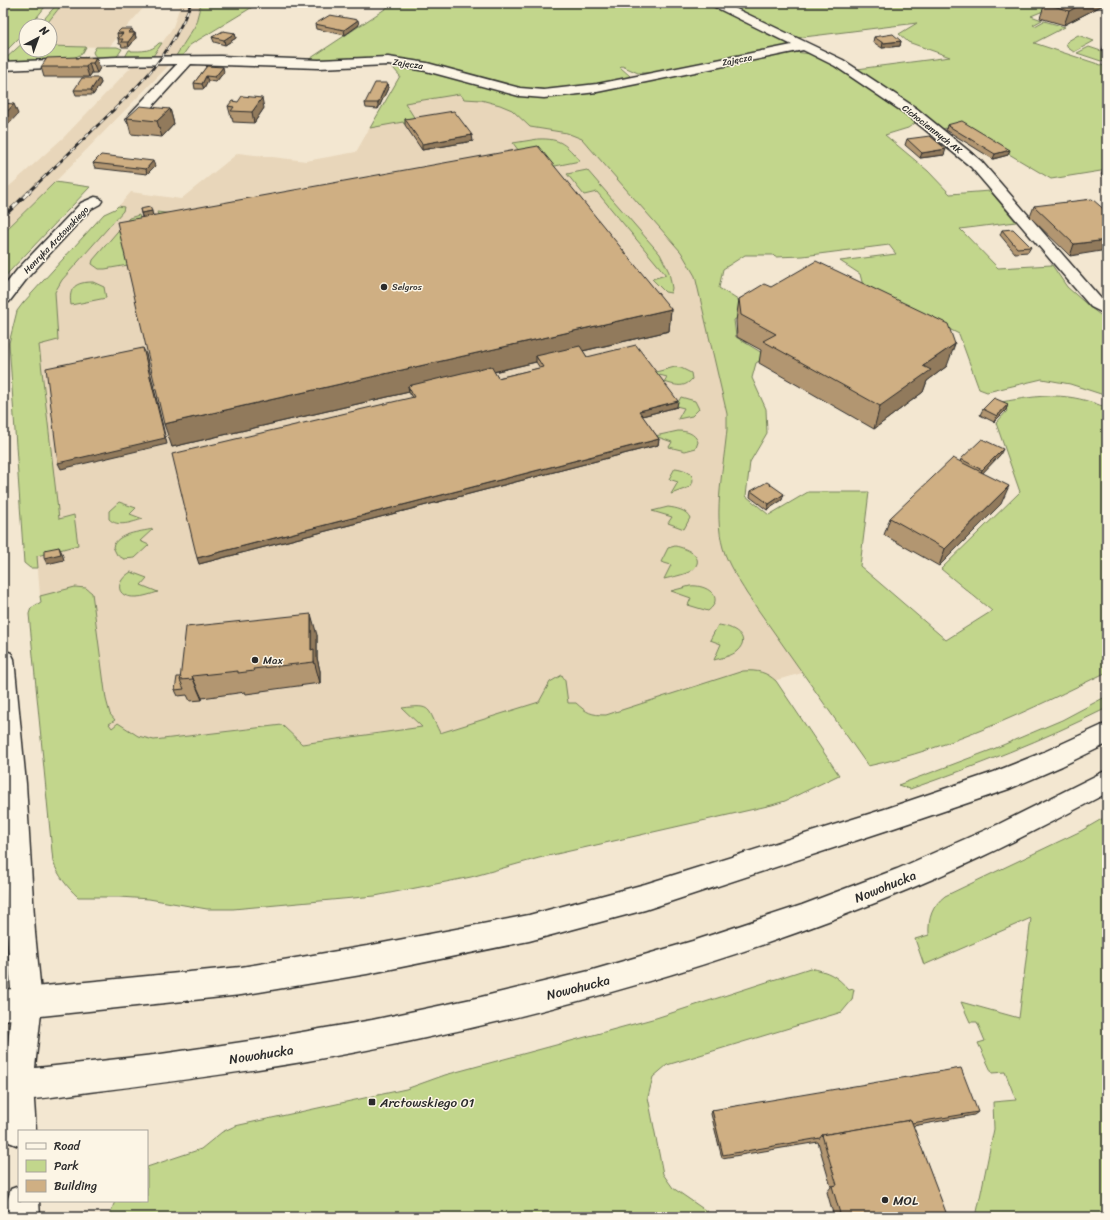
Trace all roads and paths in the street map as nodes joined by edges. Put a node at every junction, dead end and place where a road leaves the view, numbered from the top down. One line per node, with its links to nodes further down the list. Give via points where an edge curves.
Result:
1 (715, 3): 2 (street, Cichociemnych AK)
2 (805, 46): 3 (street, Zajęcza, via 597,88 544,94 519,92 441,70 401,62 319,64); 8 (street, Cichociemnych AK, via 840,63 911,111 976,164 1097,304)
3 (187, 61): 4 (street, Zajęcza); 5 (street)
4 (3, 66)
5 (133, 119)
6 (95, 201): 7 (street, Henryka Arctowskiego, via 86,206 23,273)
7 (3, 299)
8 (1107, 310)
9 (3, 659): 12 (street)
10 (1107, 732): 14 (street, via 1053,759 1000,781 895,817 644,896 528,928 367,960 241,981)
11 (1107, 781): 15 (street, Nowohucka, via 1068,803 963,853 849,901 757,934 618,977 454,1018 357,1038 186,1066)
12 (13, 784): 13 (street); 14 (street, via 21,933)
13 (3, 816)
14 (15, 1004): 15 (street)
15 (10, 1086): 16 (street); 17 (street)
16 (3, 1117)
17 (20, 1130)
18 (23, 1202): 19 (street)
19 (24, 1217)

